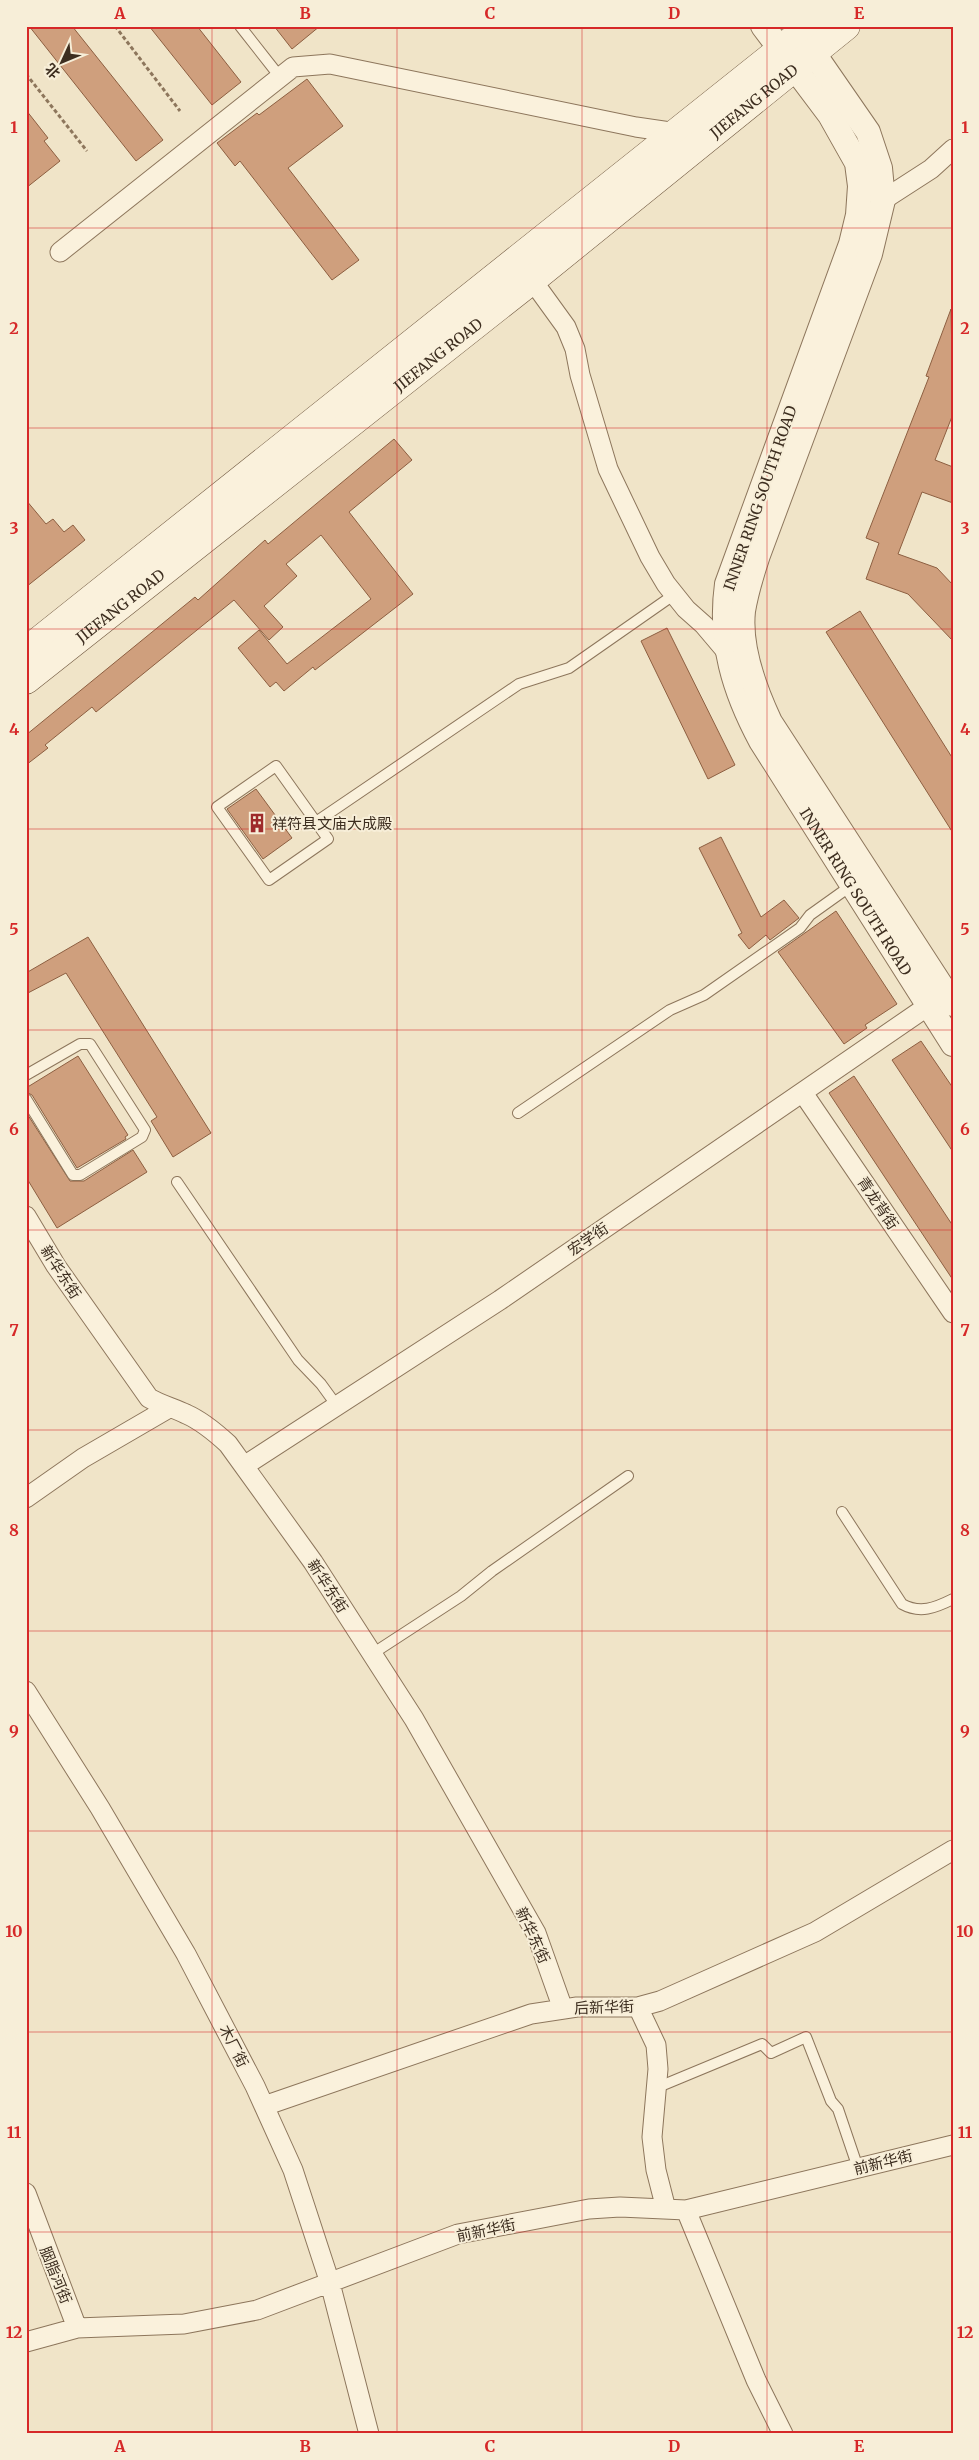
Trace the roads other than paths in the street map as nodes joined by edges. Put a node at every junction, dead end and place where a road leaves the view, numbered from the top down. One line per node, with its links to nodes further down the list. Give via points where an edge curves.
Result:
1 (240, 26): 5 (lane)
2 (763, 26): 4 (street)
3 (846, 26): 4 (main road, JIEFANG ROAD)
4 (799, 43): 6 (main road, JIEFANG ROAD); 8 (street, INNER RING SOUTH ROAD, via 868,132 880,168); 10 (main road, JIEFANG ROAD); 13 (street, INNER RING SOUTH ROAD, via 830,116 857,163 860,186 858,215 851,244 728,584 724,625)
5 (280, 77): 6 (street, via 294,67 330,64); 9 (street)
6 (677, 133): 12 (main road, JIEFANG ROAD)
7 (953, 149): 8 (street, via 931,169)
8 (883, 200): 17 (street, INNER RING SOUTH ROAD, via 870,254 758,555 746,596 743,632 753,679 770,722)
9 (60, 252)
10 (532, 280): 11 (street, via 566,327 608,469 650,557); 14 (main road, JIEFANG ROAD)
11 (675, 594): 13 (street); 15 (lane, via 569,668 519,684)
12 (26, 651)
13 (726, 651): 16 (street, INNER RING SOUTH ROAD, via 750,720)
14 (26, 680)
15 (316, 822): 15 (lane, via 328,839 269,880 217,807 276,766)
16 (852, 885): 18 (street, INNER RING SOUTH ROAD); 23 (lane, via 810,914 800,928 704,995 670,1010)
17 (953, 1004)
18 (928, 1006): 19 (street, INNER RING SOUTH ROAD); 21 (street, 宏学街)
19 (953, 1044)
20 (26, 1075): 22 (lane, via 80,1044 90,1044 144,1130 142,1138 80,1175 72,1175)
21 (803, 1093): 26 (street, 青龙背街); 27 (street, 宏学街, via 500,1300)
22 (26, 1099)
23 (518, 1113)
24 (176, 1182): 27 (lane, via 298,1360)
25 (26, 1216): 28 (street, 新华东街, via 56,1266 132,1376 150,1398)
26 (953, 1313)
27 (337, 1406): 29 (street, 宏学街)
28 (169, 1408): 29 (street, 新华东街, via 185,1413 212,1429); 31 (street, via 83,1458)
29 (244, 1466): 34 (street, 新华东街, via 313,1562)
30 (628, 1476): 34 (lane, via 461,1596)
31 (26, 1498)
32 (842, 1512): 33 (lane, via 902,1604 912,1610 925,1610)
33 (953, 1599)
34 (372, 1654): 38 (street, 新华东街, via 414,1719 536,1934)
35 (26, 1691): 40 (street, 木厂街, via 186,1954)
36 (953, 1850): 37 (street, 后新华街, via 814,1932 660,2001)
37 (638, 2007): 38 (street, 后新华街); 39 (street, via 656,2045)
38 (563, 2009): 40 (street, 后新华街, via 531,2014)
39 (656, 2088): 42 (lane, via 762,2044 771,2053 806,2037 831,2101 838,2109); 44 (street, via 652,2119 653,2155)
40 (264, 2106): 46 (street, 木厂街, via 293,2170)
41 (953, 2145): 42 (street, 前新华街)
42 (858, 2168): 45 (street, 前新华街)
43 (26, 2193): 47 (street, 胭脂河街)
44 (666, 2209): 45 (street, 前新华街); 46 (street, 前新华街, via 589,2209 458,2234)
45 (686, 2210): 50 (street, via 756,2380)
46 (330, 2283): 47 (street, 前新华街, via 257,2310 184,2324); 49 (street, 木厂街)
47 (77, 2328): 48 (street, 前新华街)
48 (26, 2342)
49 (369, 2434)
50 (783, 2434)

